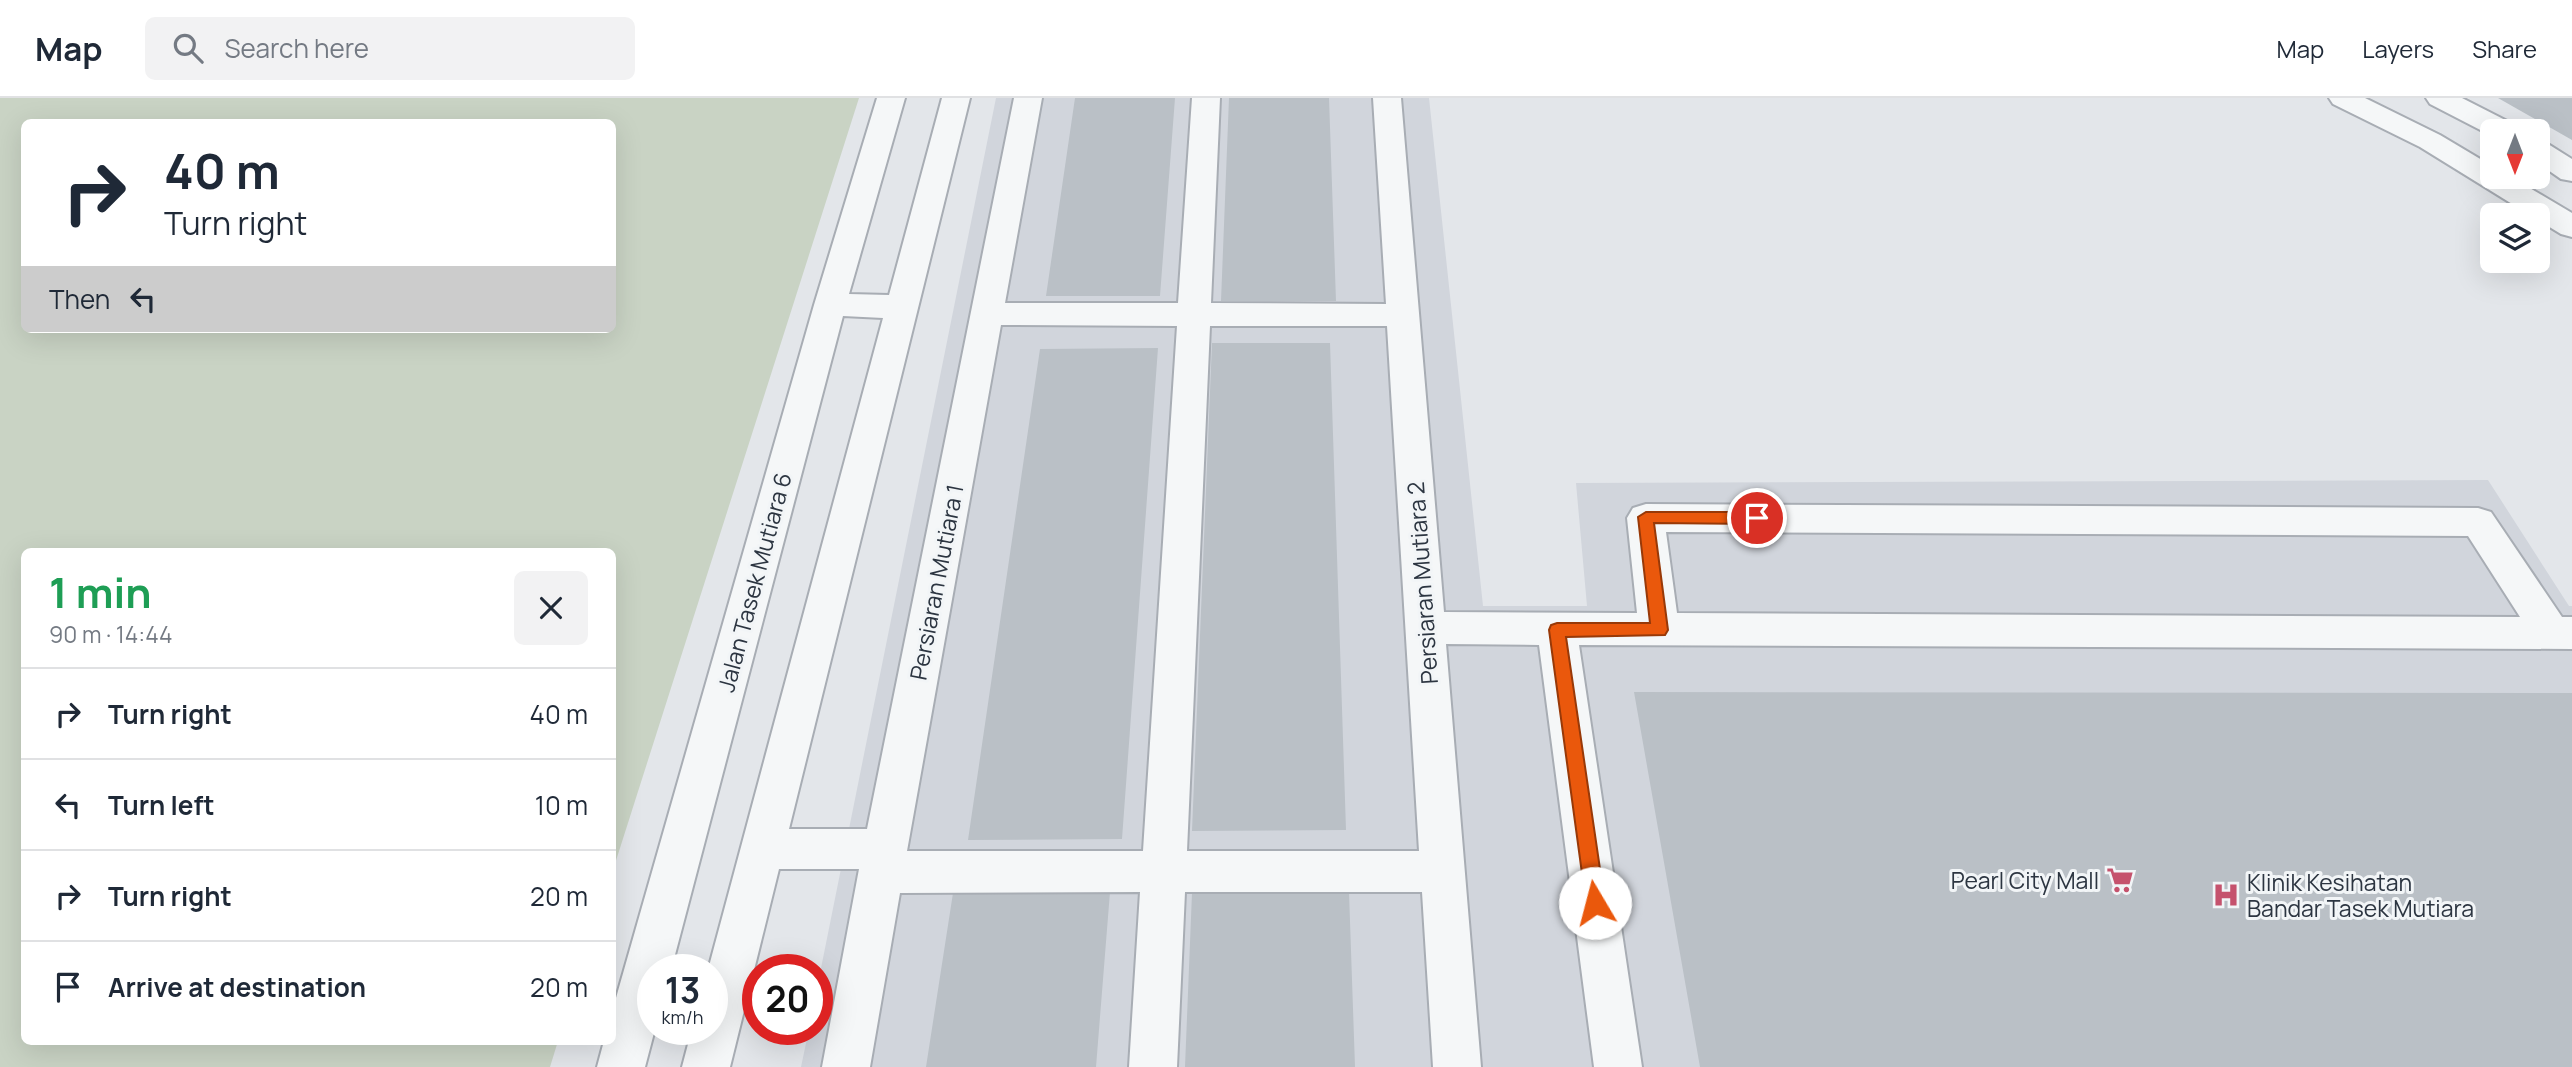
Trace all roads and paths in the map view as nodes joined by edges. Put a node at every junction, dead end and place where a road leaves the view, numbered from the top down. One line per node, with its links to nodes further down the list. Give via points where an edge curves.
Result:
1 (891, 98): 12 (street, Jalan Tasek Mutiara 6)
2 (956, 98): 13 (street)
3 (1028, 98): 14 (street, Persiaran Mutiara 1)
4 (1206, 98): 16 (street)
5 (1387, 98): 15 (street, Persiaran Mutiara 2)
6 (2343, 98): 11 (street, via 2430,141)
7 (2440, 98): 8 (street)
8 (2481, 119)
9 (2550, 158): 10 (street)
10 (2572, 172)
11 (2572, 227)
12 (830, 305): 13 (street); 25 (street, Jalan Tasek Mutiara 6)
13 (903, 307): 21 (street)
14 (987, 314): 16 (street); 22 (street, Persiaran Mutiara 1)
15 (1402, 315): 16 (street); 17 (street, Persiaran Mutiara 2)
16 (1192, 316): 24 (street)
17 (1425, 628): 18 (street); 23 (street, Persiaran Mutiara 2)
18 (1557, 630): 19 (street); 30 (street)
19 (1659, 630): 20 (street); 20 (street, via 1646,517 2477,522)
20 (2561, 633)
21 (761, 849): 22 (street); 26 (street)
22 (883, 860): 24 (street); 27 (street, Persiaran Mutiara 1)
23 (1443, 871): 24 (street); 29 (street, Persiaran Mutiara 2)
24 (1163, 873): 28 (street)
25 (621, 1067)
26 (706, 1067)
27 (846, 1067)
28 (1153, 1067)
29 (1457, 1067)
30 (1618, 1067)

